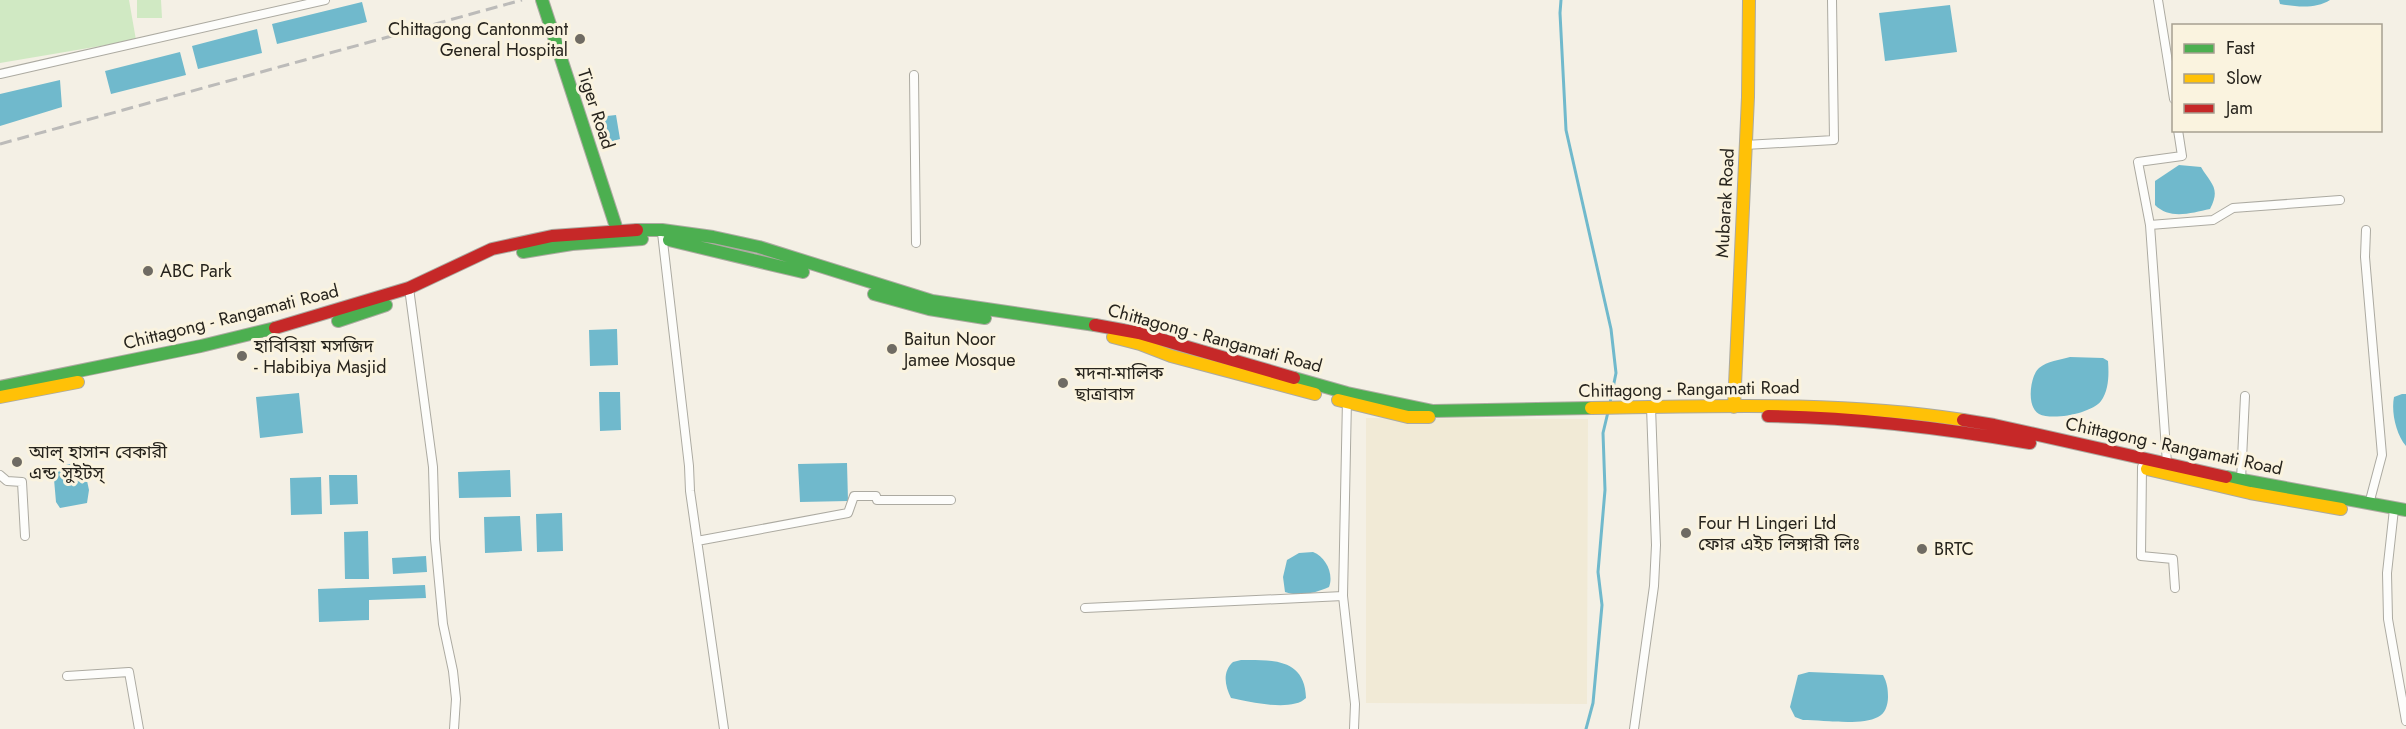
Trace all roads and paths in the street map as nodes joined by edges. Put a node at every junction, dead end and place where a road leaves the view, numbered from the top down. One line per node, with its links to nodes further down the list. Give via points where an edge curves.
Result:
1 (325, 0): 6 (street)
2 (542, 0): 13 (main road, Tiger Road)
3 (1749, 0): 10 (main road, Mubarak Road)
4 (1832, 0): 10 (street, via 1834,141)
5 (2158, 0): 8 (street)
6 (0, 74)
7 (914, 75): 16 (street)
8 (2172, 87)
9 (2178, 132): 12 (street, via 2182,156 2138,162)
10 (1745, 145): 22 (main road, Mubarak Road)
11 (2340, 200): 12 (street, via 2233,208 2213,220)
12 (2150, 225): 24 (street)
13 (617, 230): 15 (main road, Chittagong - Rangamati Road); 17 (main road, Chittagong - Rangamati Road, via 552,236 492,249 454,265)
14 (2366, 230): 29 (street, via 2382,455)
15 (662, 234): 17 (main road, Chittagong - Rangamati Road, via 508,255); 21 (main road, Chittagong - Rangamati Road, via 713,237 759,247 932,301 1139,333); 32 (street)
16 (916, 243)
17 (410, 291): 18 (main road, Chittagong - Rangamati Road, via 201,346); 20 (main road, Chittagong - Rangamati Road, via 368,312 307,331); 39 (street, via 433,467 442,624 456,699)
18 (0, 387)
19 (2245, 396): 27 (street)
20 (0, 398)
21 (1347, 398): 23 (main road, Chittagong - Rangamati Road, via 1433,411); 34 (street)
22 (1734, 407): 23 (main road, Chittagong - Rangamati Road); 24 (main road, Chittagong - Rangamati Road, via 1844,407 1923,414 1994,424)
23 (1651, 411): 25 (main road, Chittagong - Rangamati Road, via 1932,426); 42 (street, via 1654,586)
24 (2167, 463): 27 (main road, Chittagong - Rangamati Road)
25 (2142, 467): 30 (main road, Chittagong - Rangamati Road, via 2250,494); 33 (street, via 2141,556 2173,559)
26 (0, 475): 31 (street, via 7,481 22,482)
27 (2241, 480): 29 (main road, Chittagong - Rangamati Road)
28 (951, 500): 32 (street, via 877,500 876,496 854,496 848,513)
29 (2369, 504): 30 (main road, Chittagong - Rangamati Road)
30 (2400, 515): 37 (street, via 2387,573 2388,619)
31 (25, 536)
32 (697, 541): 40 (street)
33 (2175, 588)
34 (1343, 596): 35 (street); 41 (street, via 1355,704)
35 (1085, 608)
36 (67, 676): 38 (street, via 129,672)
37 (2406, 721)
38 (139, 729)
39 (454, 729)
40 (724, 729)
41 (1354, 729)
42 (1634, 729)

